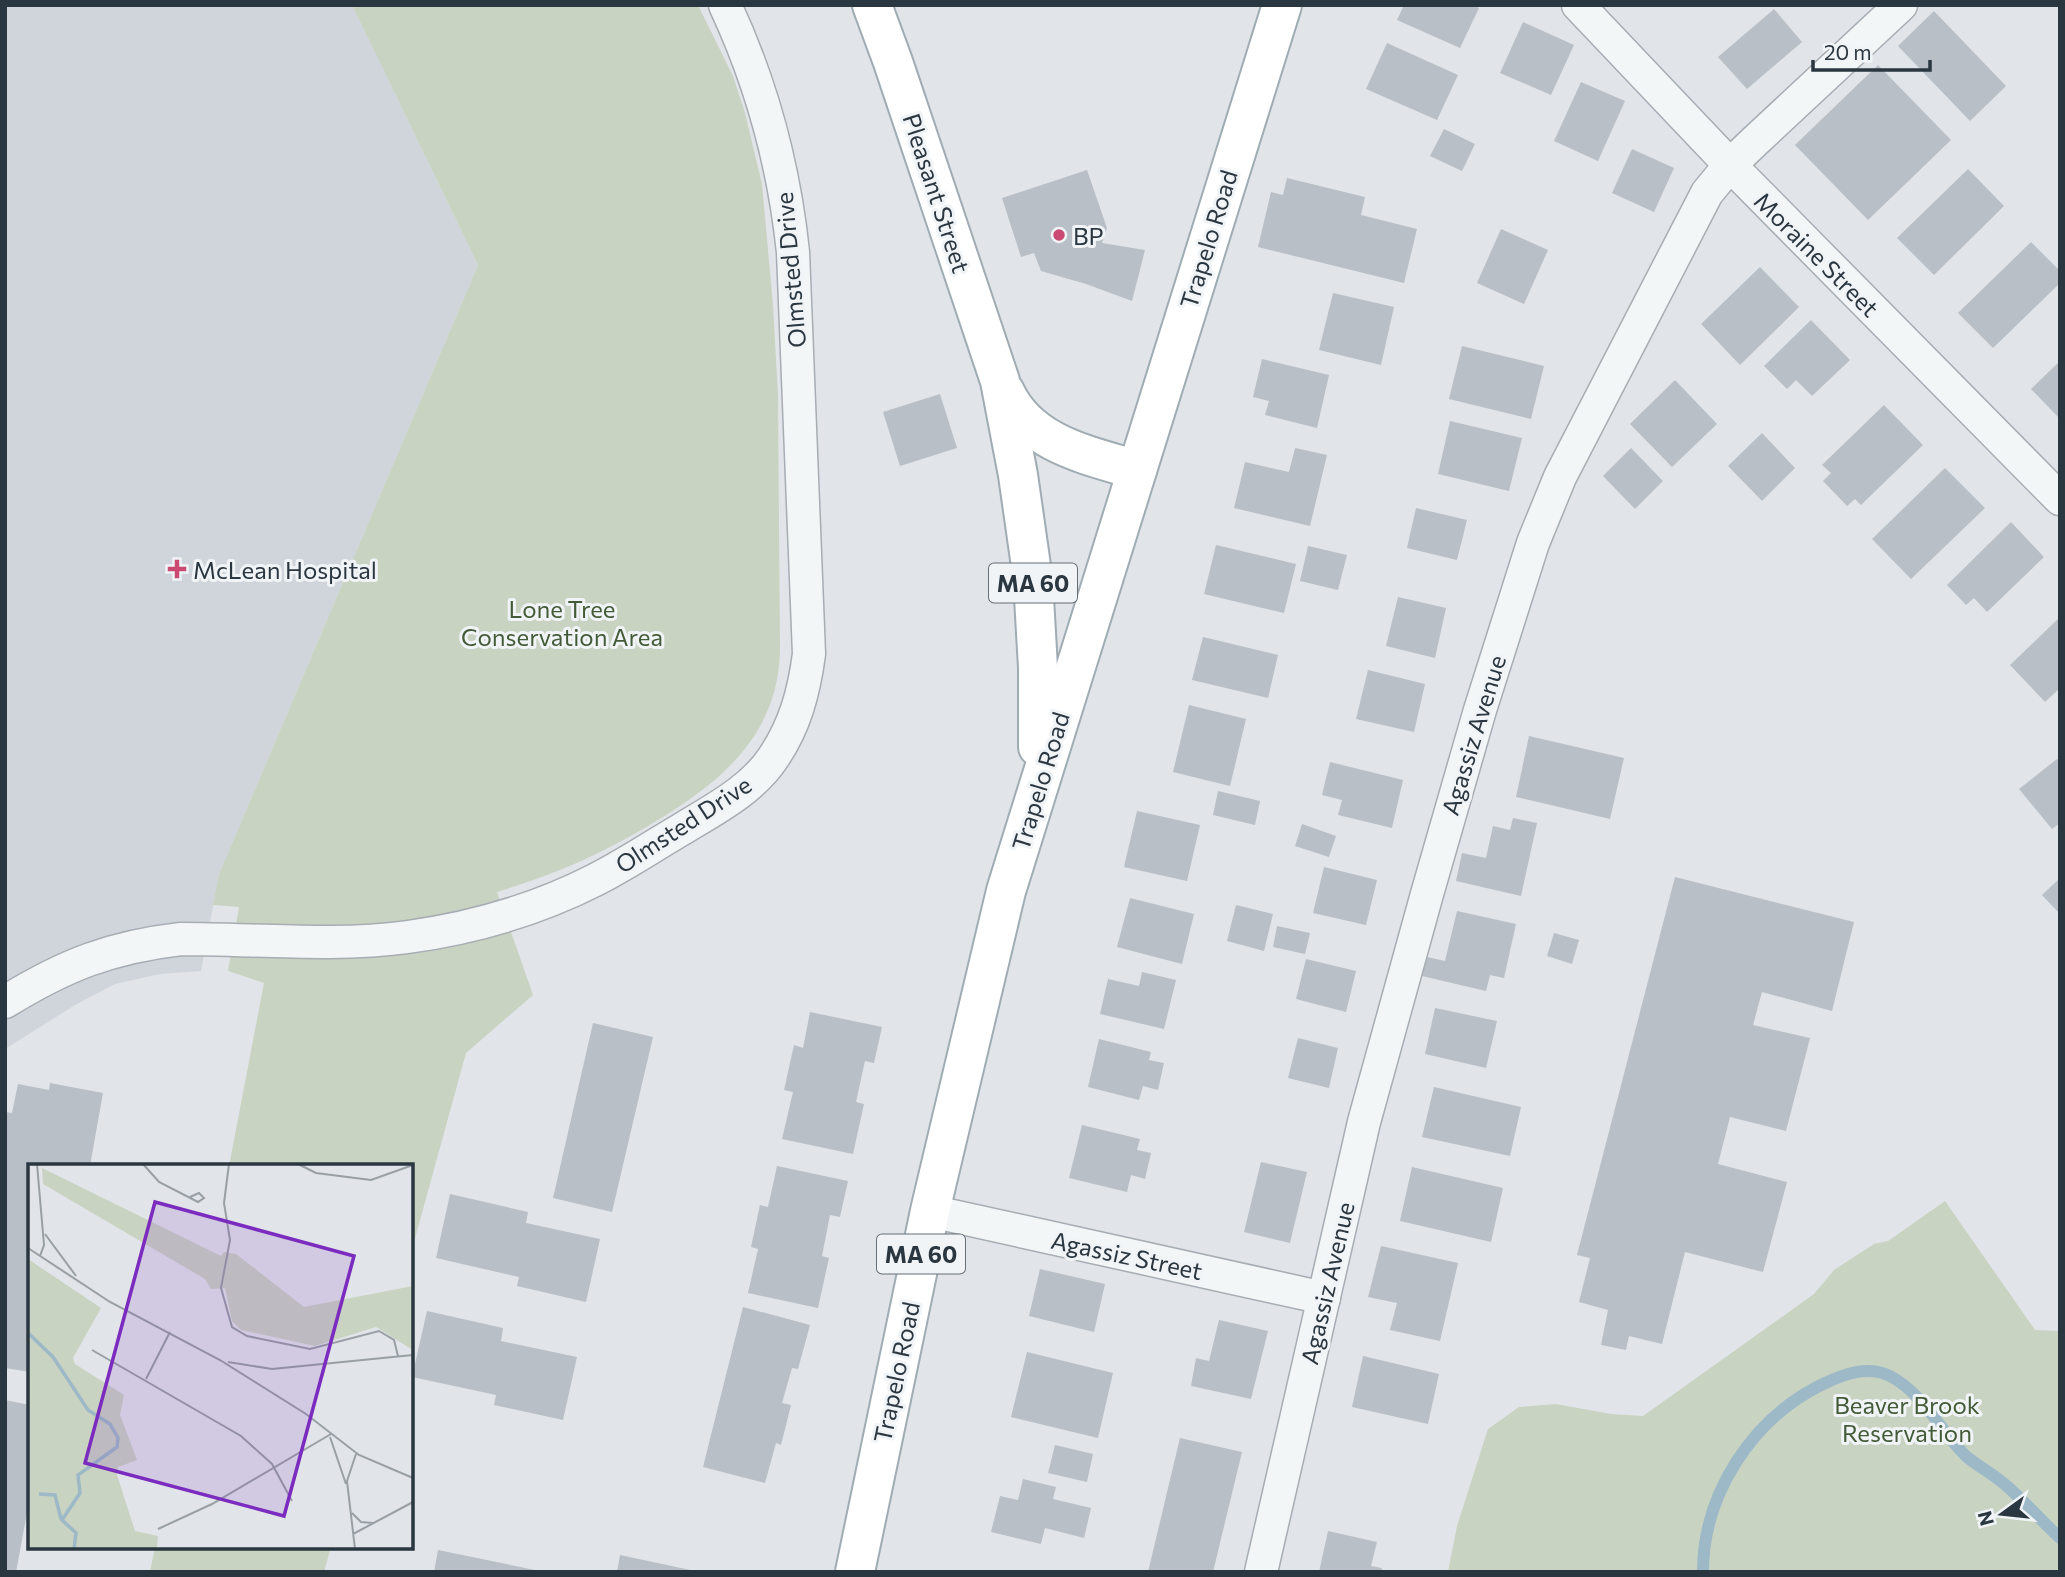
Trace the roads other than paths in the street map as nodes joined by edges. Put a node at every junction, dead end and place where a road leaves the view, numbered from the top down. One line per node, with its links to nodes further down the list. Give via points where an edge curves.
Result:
1 (725, 5): 11 (street, Olmsted Drive, via 775,144 793,252 809,654 794,720 772,760 720,806 621,864 566,893 505,916 372,940 156,942 77,962)
2 (872, 5): 7 (main road, Pleasant Street / MA 60)
3 (1282, 5): 8 (main road, Trapelo Road)
4 (1578, 5): 6 (street, Moraine Street)
5 (1901, 5): 6 (street, Agassiz Avenue)
6 (1730, 165): 9 (street, Moraine Street); 13 (street, Agassiz Avenue, via 1697,211 1560,477 1533,543 1427,894 1364,1122)
7 (1000, 381): 8 (main road, Pleasant Street / MA 60, via 1007,398 1033,429 1076,451); 10 (main road, Pleasant Street / MA 60, via 1018,475 1037,622)
8 (1137, 470): 10 (main road, Trapelo Road / MA 60)
9 (2060, 499)
10 (1037, 787): 12 (main road, Trapelo Road / MA 60, via 994,937)
11 (5, 1002)
12 (930, 1211): 13 (street, Agassiz Street); 14 (main road, Trapelo Road / MA 60)
13 (1324, 1298): 15 (street, Agassiz Avenue)
14 (855, 1572)
15 (1261, 1572)

